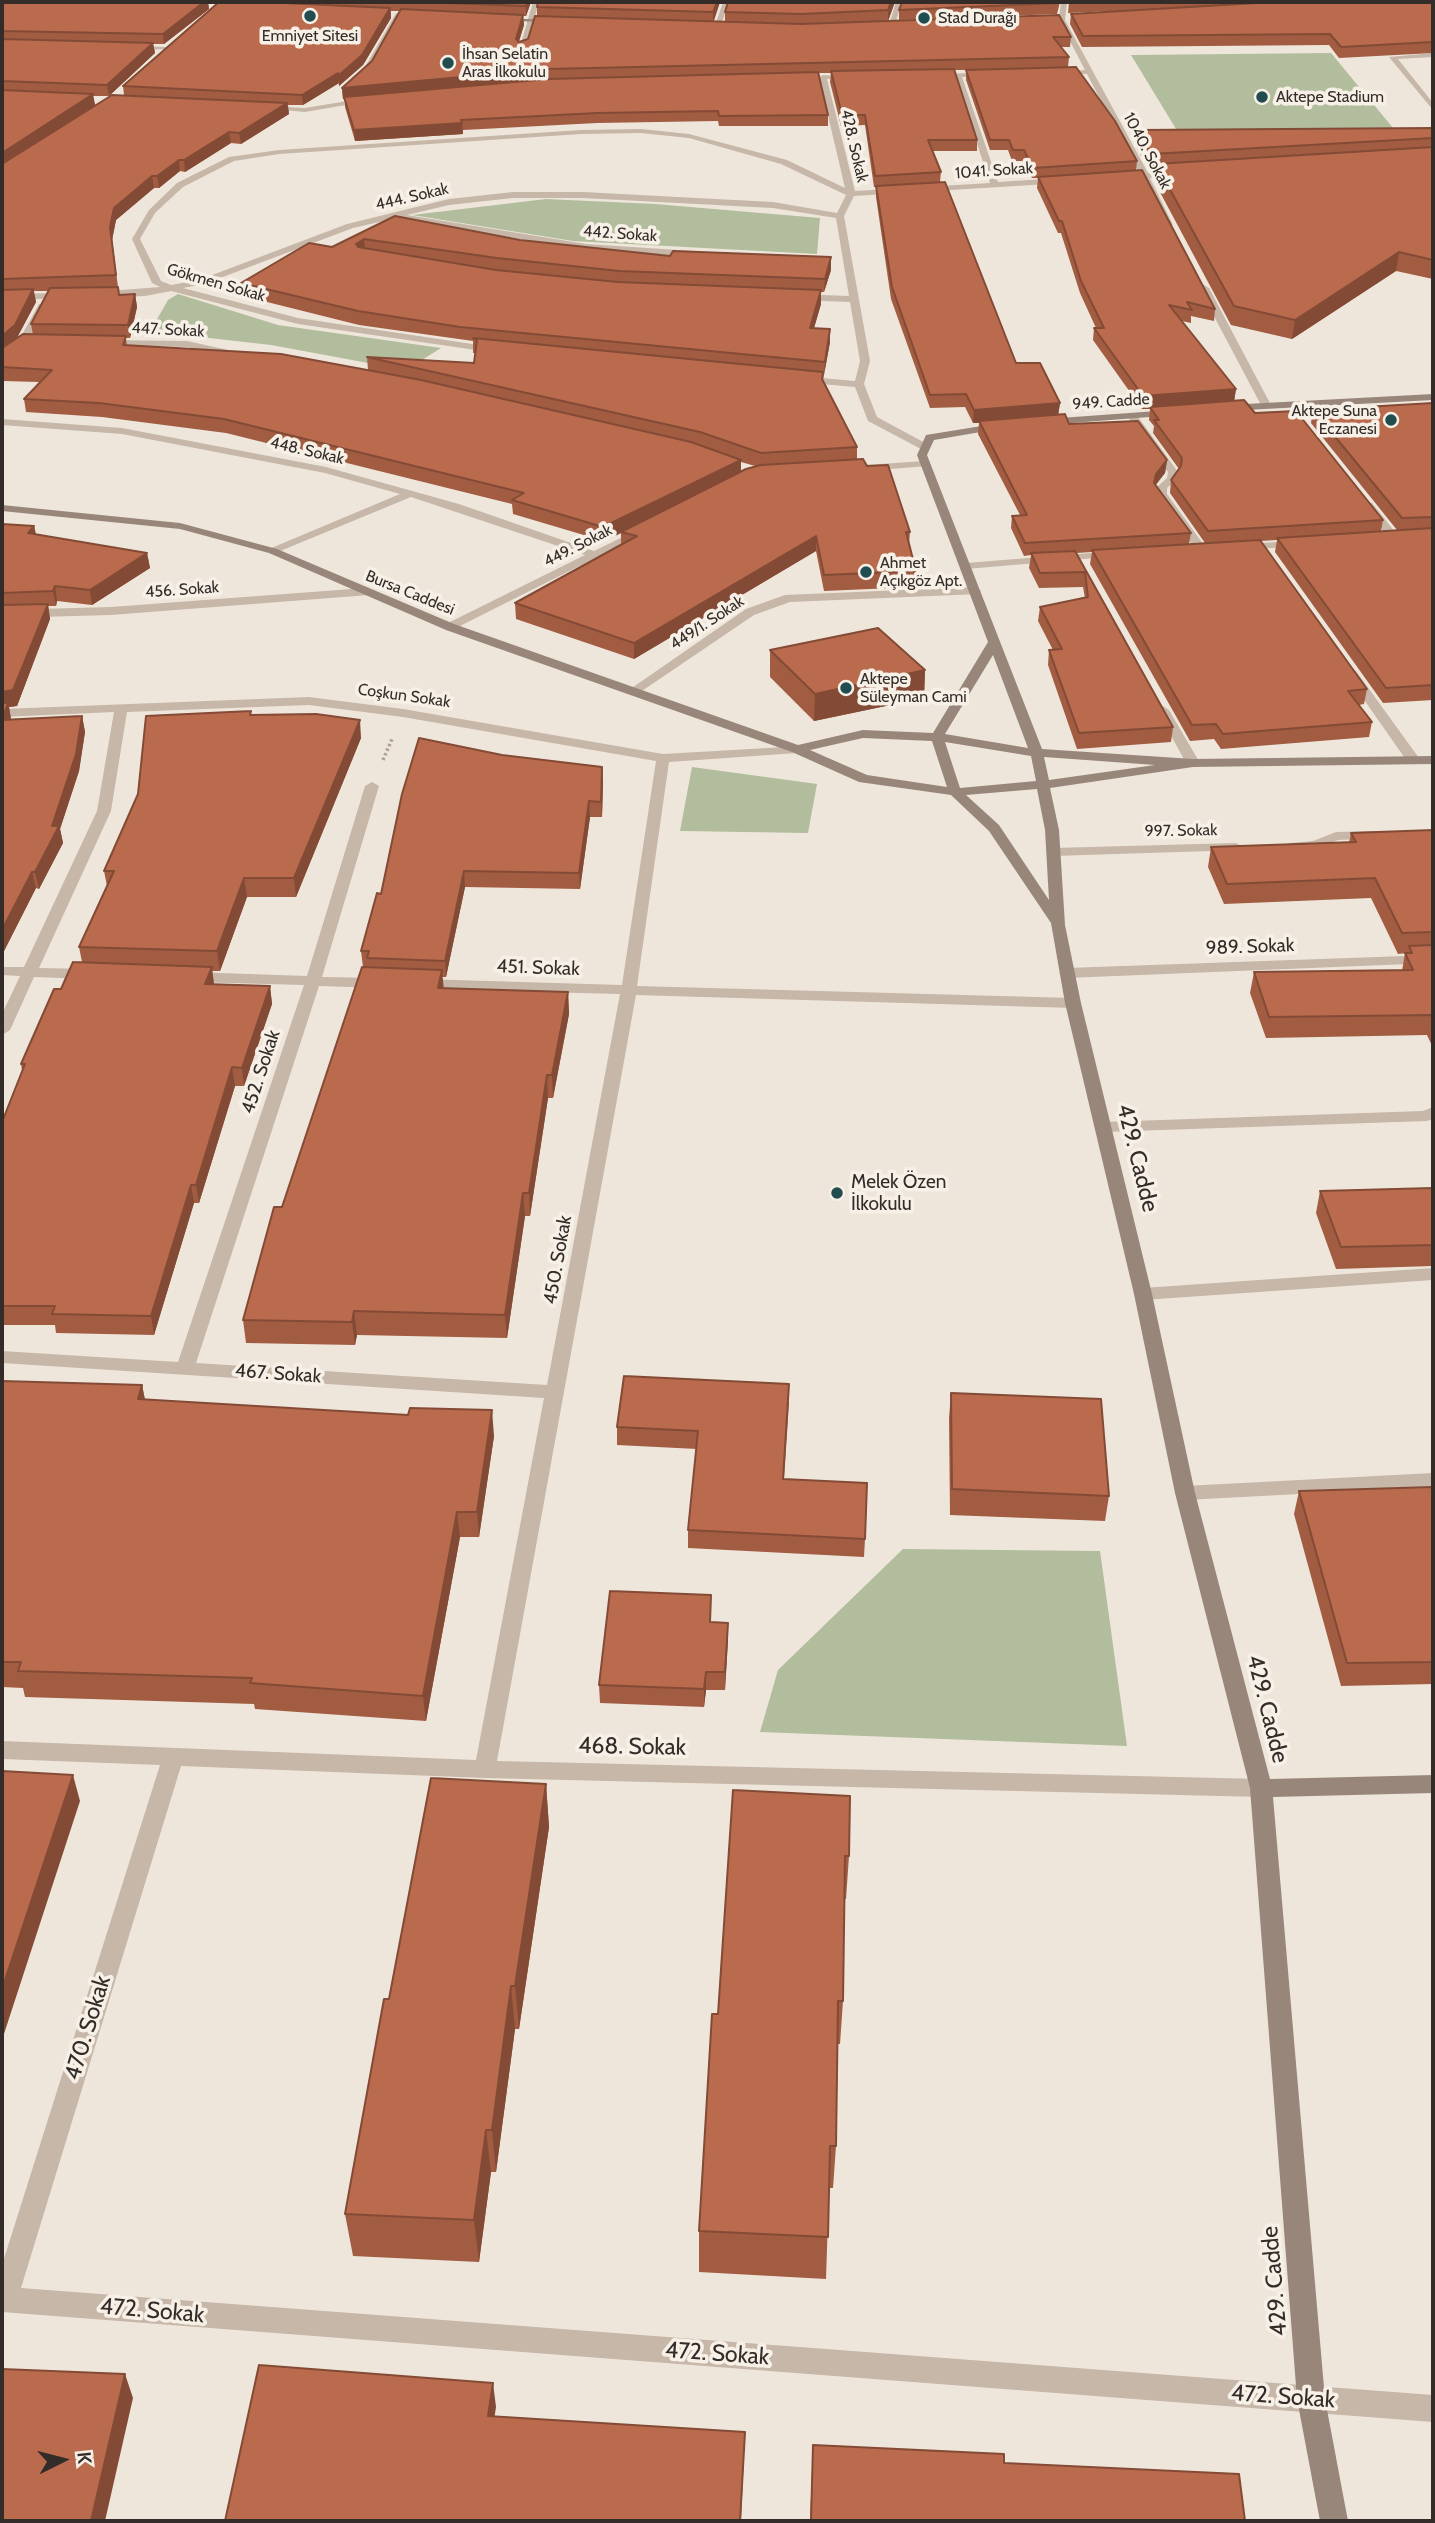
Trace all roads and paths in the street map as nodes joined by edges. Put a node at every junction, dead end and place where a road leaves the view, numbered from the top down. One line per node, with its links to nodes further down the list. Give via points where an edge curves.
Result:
1 (536, 2): 12 (street)
2 (726, 2): 18 (street)
3 (899, 2): 14 (street)
4 (1064, 2): 11 (street)
5 (384, 13): 6 (street)
6 (398, 13): 7 (street); 34 (street, via 368,68)
7 (411, 14)
8 (491, 19): 12 (street)
9 (1076, 19): 11 (street)
10 (1049, 20): 11 (street)
11 (1062, 20): 26 (street, 1040. Sokak)
12 (531, 21): 13 (street); 23 (street)
13 (568, 23)
14 (891, 24): 15 (street); 16 (street)
15 (904, 24)
16 (878, 25)
17 (703, 28): 18 (street)
18 (716, 28): 19 (street)
19 (728, 28)
20 (177, 40): 22 (street)
21 (126, 48): 22 (street)
22 (167, 48): 25 (street)
23 (522, 48)
24 (1433, 55): 36 (street, via 1393,57)
25 (158, 57)
26 (1089, 72): 27 (street); 42 (street, 1040. Sokak)
27 (1050, 73)
28 (997, 74): 29 (street)
29 (958, 75): 30 (street); 45 (street)
30 (917, 76)
31 (864, 77): 33 (street)
32 (810, 78): 33 (street)
33 (823, 78): 46 (street, 428. Sokak)
34 (351, 83)
35 (343, 91): 38 (street)
36 (1429, 96): 40 (street)
37 (373, 99): 38 (street)
38 (326, 106): 39 (street, via 305,110)
39 (250, 107)
40 (1433, 108)
41 (1186, 173): 42 (street)
42 (1144, 176): 43 (street); 49 (street, 1040. Sokak)
43 (1104, 178)
44 (1077, 180): 45 (street, 1041. Sokak)
45 (995, 185): 46 (street, 1041. Sokak)
46 (851, 194): 48 (street, 428. Sokak); 54 (street, Gökmen Sokak, via 784,162 689,136 641,131 279,152 232,159 180,185 152,212 136,239 157,283)
47 (392, 215): 48 (street, 444. Sokak, via 461,200 583,195 773,205); 50 (street, 442. Sokak, via 586,247); 54 (street, 444. Sokak, via 350,226 201,282)
48 (840, 216): 52 (street)
49 (1177, 236)
50 (709, 255)
51 (834, 263): 52 (street)
52 (847, 264): 58 (street)
53 (1196, 272): 69 (street)
54 (171, 288): 56 (street, 444. Sokak); 62 (street, Gökmen Sokak, via 299,321)
55 (2, 297): 56 (street, 444. Sokak)
56 (46, 297): 59 (street)
57 (784, 297): 58 (street)
58 (853, 299): 66 (street, via 865,361)
59 (23, 342): 60 (street); 64 (street)
60 (37, 342)
61 (91, 343): 63 (street, 447. Sokak, via 187,344)
62 (501, 350)
63 (253, 356)
64 (2, 359)
65 (792, 379): 66 (street)
66 (859, 384): 77 (street, via 872,419)
67 (1433, 397): 68 (street)
68 (1287, 404): 69 (street); 72 (street)
69 (1266, 405): 70 (street)
70 (1213, 410)
71 (1186, 412): 73 (street, 949. Cadde)
72 (1296, 415)
73 (1132, 416): 75 (street, 949. Cadde); 87 (street, via 1173,472 1161,494)
74 (2, 422): 80 (street, 448. Sokak, via 122,431 226,449)
75 (1029, 424)
76 (1016, 425): 77 (street, via 930,437)
77 (926, 447): 78 (street)
78 (924, 464): 79 (street); 94 (street, 429. Cadde)
79 (855, 468)
80 (412, 494): 89 (street); 91 (street, 448. Sokak)
81 (1362, 497): 84 (street, via 1401,538)
82 (2, 508): 89 (street, Bursa Caddesi, via 180,526)
83 (656, 524): 91 (street, 449. Sokak)
84 (1382, 539)
85 (1315, 543): 86 (street)
86 (1261, 546): 87 (street); 93 (street)
87 (1212, 548): 88 (street)
88 (1186, 550)
89 (273, 551): 97 (street, Bursa Caddesi)
90 (1132, 553): 92 (street)
91 (595, 555): 99 (street, 449. Sokak)
92 (1078, 557): 94 (street); 95 (street)
93 (1269, 558)
94 (966, 566): 96 (street, 429. Cadde)
95 (1084, 569)
96 (975, 591): 100 (street, 429. Cadde); 102 (street, 449/1. Sokak, via 789,598 750,612)
97 (365, 592): 98 (street, 456. Sokak, via 111,611); 99 (street, Bursa Caddesi)
98 (2, 614)
99 (450, 627): 102 (street, Bursa Caddesi)
100 (993, 644): 107 (street); 109 (street, 429. Cadde)
101 (1342, 659): 112 (street)
102 (632, 692): 108 (street, Bursa Caddesi)
103 (1159, 702): 113 (street)
104 (121, 708): 105 (street, Coşkun Sokak); 106 (street, Coşkun Sokak, via 309,701); 124 (street, via 104,811)
105 (2, 713)
106 (403, 713): 110 (street, Coşkun Sokak); 115 (path)
107 (937, 737): 108 (street, via 863,734); 109 (street); 116 (street)
108 (797, 749): 110 (street, Coşkun Sokak); 116 (street, Bursa Caddesi, via 864,779)
109 (1037, 752): 113 (street); 114 (street, 429. Cadde)
110 (663, 758): 129 (street, 450. Sokak)
111 (1433, 760): 112 (street)
112 (1414, 761): 113 (street)
113 (1193, 763): 114 (street, Bursa Caddesi)
114 (1041, 785): 116 (street, Bursa Caddesi); 120 (street, 429. Cadde)
115 (372, 786): 128 (street, 452. Sokak)
116 (955, 792): 121 (street, via 994,828)
117 (1392, 835): 118 (street, via 1336,836 1315,845)
118 (1273, 846)
119 (1246, 847): 120 (street, 997. Sokak)
120 (1054, 852): 121 (street, 429. Cadde)
121 (1059, 925): 125 (street, 429. Cadde)
122 (1433, 959): 125 (street, 989. Sokak)
123 (2, 971): 124 (street)
124 (29, 972): 126 (street); 131 (street)
125 (1068, 973): 130 (street, 429. Cadde)
126 (99, 975)
127 (180, 977): 128 (street, 451. Sokak)
128 (313, 981): 129 (street, 451. Sokak); 137 (street, 452. Sokak)
129 (629, 989): 130 (street, 451. Sokak); 138 (street, 450. Sokak)
130 (1073, 1003): 133 (street, 429. Cadde)
131 (2, 1030)
132 (1433, 1112): 133 (street, via 1427,1116)
133 (1103, 1127): 135 (street, 429. Cadde)
134 (1433, 1274): 135 (street)
135 (1143, 1294): 140 (street, 429. Cadde)
136 (2, 1357): 137 (street, 467. Sokak)
137 (185, 1368): 138 (street, 467. Sokak)
138 (555, 1392): 143 (street, 450. Sokak)
139 (1433, 1480): 140 (street)
140 (1185, 1493): 145 (street, 429. Cadde)
141 (2, 1750): 142 (street, 468. Sokak)
142 (173, 1756): 143 (street, 468. Sokak); 146 (street, 470. Sokak)
143 (485, 1769): 145 (street, 468. Sokak)
144 (1433, 1784): 145 (street)
145 (1261, 1788): 147 (street, 429. Cadde)
146 (3, 2299): 147 (street, 472. Sokak)
147 (1311, 2399): 148 (street, 472. Sokak); 149 (street, 429. Cadde)
148 (1433, 2409)
149 (1334, 2521)

